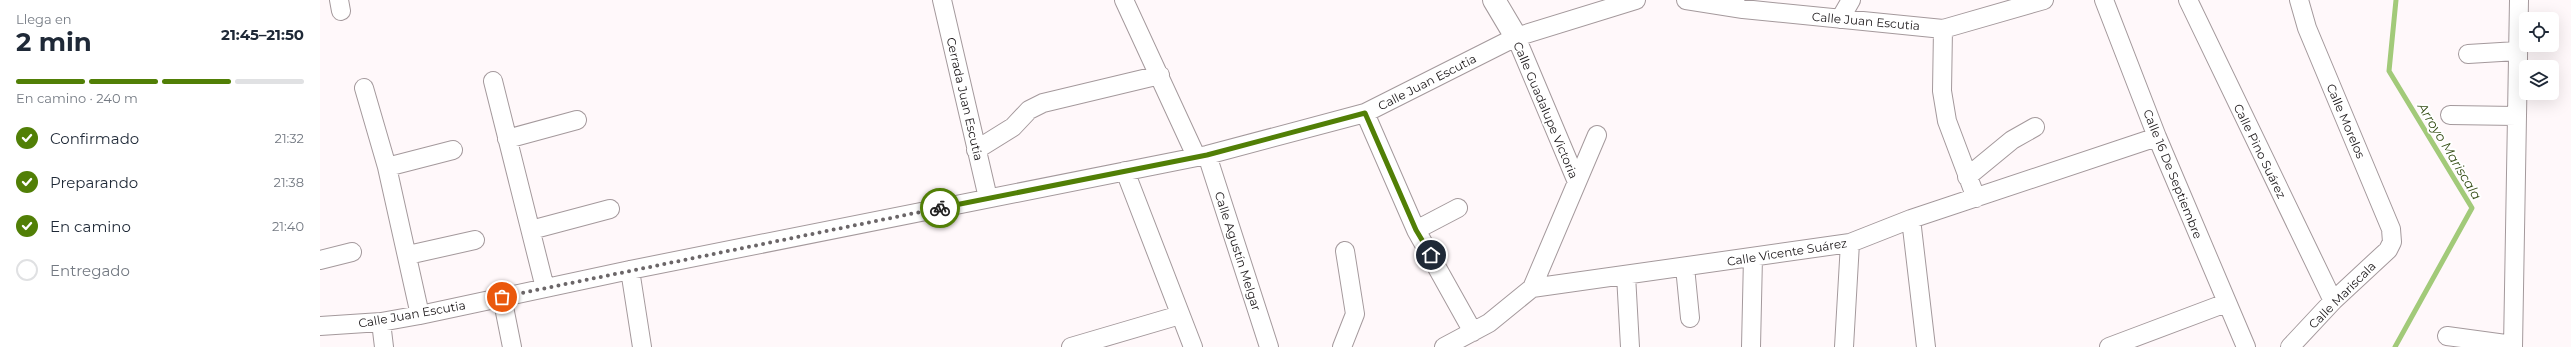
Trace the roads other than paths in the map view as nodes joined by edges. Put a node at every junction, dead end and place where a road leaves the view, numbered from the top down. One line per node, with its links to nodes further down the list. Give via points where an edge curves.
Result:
1 (942, 0): 30 (street, Cerrada Juan Escutia)
2 (1124, 0): 18 (street, Calle Agustín Melgar)
3 (1494, 0): 15 (street, Calle Guadalupe Victoria)
4 (1636, 0): 15 (street, Calle Juan Escutia)
5 (1686, 0): 12 (street, Calle Juan Escutia)
6 (1851, 0): 13 (street)
7 (2044, 0): 14 (street, Calle Juan Escutia)
8 (2104, 0): 27 (street, Calle 16 De Septiembre)
9 (2188, 0): 57 (street, Calle Pino Suárez)
10 (2299, 0): 44 (street, Calle Morelos, via 2307,28 2391,229)
11 (2519, 0): 16 (street)
12 (1746, 5): 13 (street, Calle Juan Escutia)
13 (1840, 19): 14 (street, Calle Juan Escutia)
14 (1943, 29): 34 (street, via 1942,91 1947,121)
15 (1516, 37): 21 (street, Calle Juan Escutia); 35 (street, Calle Guadalupe Victoria)
16 (2517, 51): 17 (street); 23 (street)
17 (2468, 54)
18 (1160, 75): 30 (street, via 1043,103 1029,110 1013,127); 31 (street, Calle Agustín Melgar)
19 (493, 81): 28 (street)
20 (364, 88): 32 (street)
21 (1365, 113): 31 (street, Calle Juan Escutia); 42 (street)
22 (2450, 116): 23 (street)
23 (2516, 116): 67 (street)
24 (577, 120): 28 (street)
25 (2035, 127): 34 (street, via 2012,140)
26 (1597, 135): 35 (street)
27 (2157, 136): 37 (street, Calle Vicente Suárez); 58 (street, Calle 16 De Septiembre)
28 (507, 139): 41 (street)
29 (453, 150): 32 (street)
30 (976, 150): 36 (street, Cerrada Juan Escutia)
31 (1201, 156): 33 (street, Calle Juan Escutia); 73 (street, Calle Agustín Melgar)
32 (387, 167): 48 (street)
33 (1124, 171): 36 (street, Calle Juan Escutia); 60 (street)
34 (1967, 177): 37 (street)
35 (1578, 182): 55 (street, Calle Guadalupe Victoria)
36 (988, 198): 52 (street, Calle Juan Escutia)
37 (1976, 198): 40 (street, Calle Vicente Suárez)
38 (1458, 208): 42 (street)
39 (610, 209): 41 (street)
40 (1911, 219): 45 (street, Calle Vicente Suárez); 78 (street)
41 (531, 230): 54 (street)
42 (1416, 230): 64 (street)
43 (475, 240): 48 (street)
44 (2392, 242): 57 (street, Calle Mariscala, via 2388,250)
45 (1850, 243): 49 (street, Calle Vicente Suárez); 77 (street)
46 (1345, 251): 74 (street, via 1355,314)
47 (352, 252): 50 (street)
48 (408, 254): 59 (street)
49 (1753, 257): 51 (street, Calle Vicente Suárez); 76 (street)
50 (320, 260)
51 (1684, 267): 53 (street, Calle Vicente Suárez); 61 (street)
52 (630, 270): 54 (street, Calle Juan Escutia); 70 (street)
53 (1626, 275): 55 (street, Calle Vicente Suárez); 75 (street)
54 (545, 288): 56 (street, Calle Juan Escutia)
55 (1532, 288): 64 (street)
56 (502, 297): 59 (street, Calle Juan Escutia); 69 (street)
57 (2333, 301): 81 (street, Calle Mariscala)
58 (2226, 303): 79 (street); 80 (street, Calle 16 De Septiembre)
59 (420, 315): 62 (street, Calle Juan Escutia)
60 (1180, 315): 71 (street); 72 (street)
61 (1690, 318)
62 (382, 322): 63 (street, Calle Juan Escutia); 68 (street)
63 (320, 326)
64 (1474, 332): 66 (street)
65 (2447, 336): 67 (street)
66 (1448, 346)
67 (2513, 346)
68 (384, 347)
69 (512, 347)
70 (642, 347)
71 (1071, 347)
72 (1193, 347)
73 (1269, 347)
74 (1342, 347)
75 (1630, 347)
76 (1751, 347)
77 (1844, 347)
78 (1926, 347)
79 (2109, 347)
80 (2246, 347)
81 (2290, 347)

